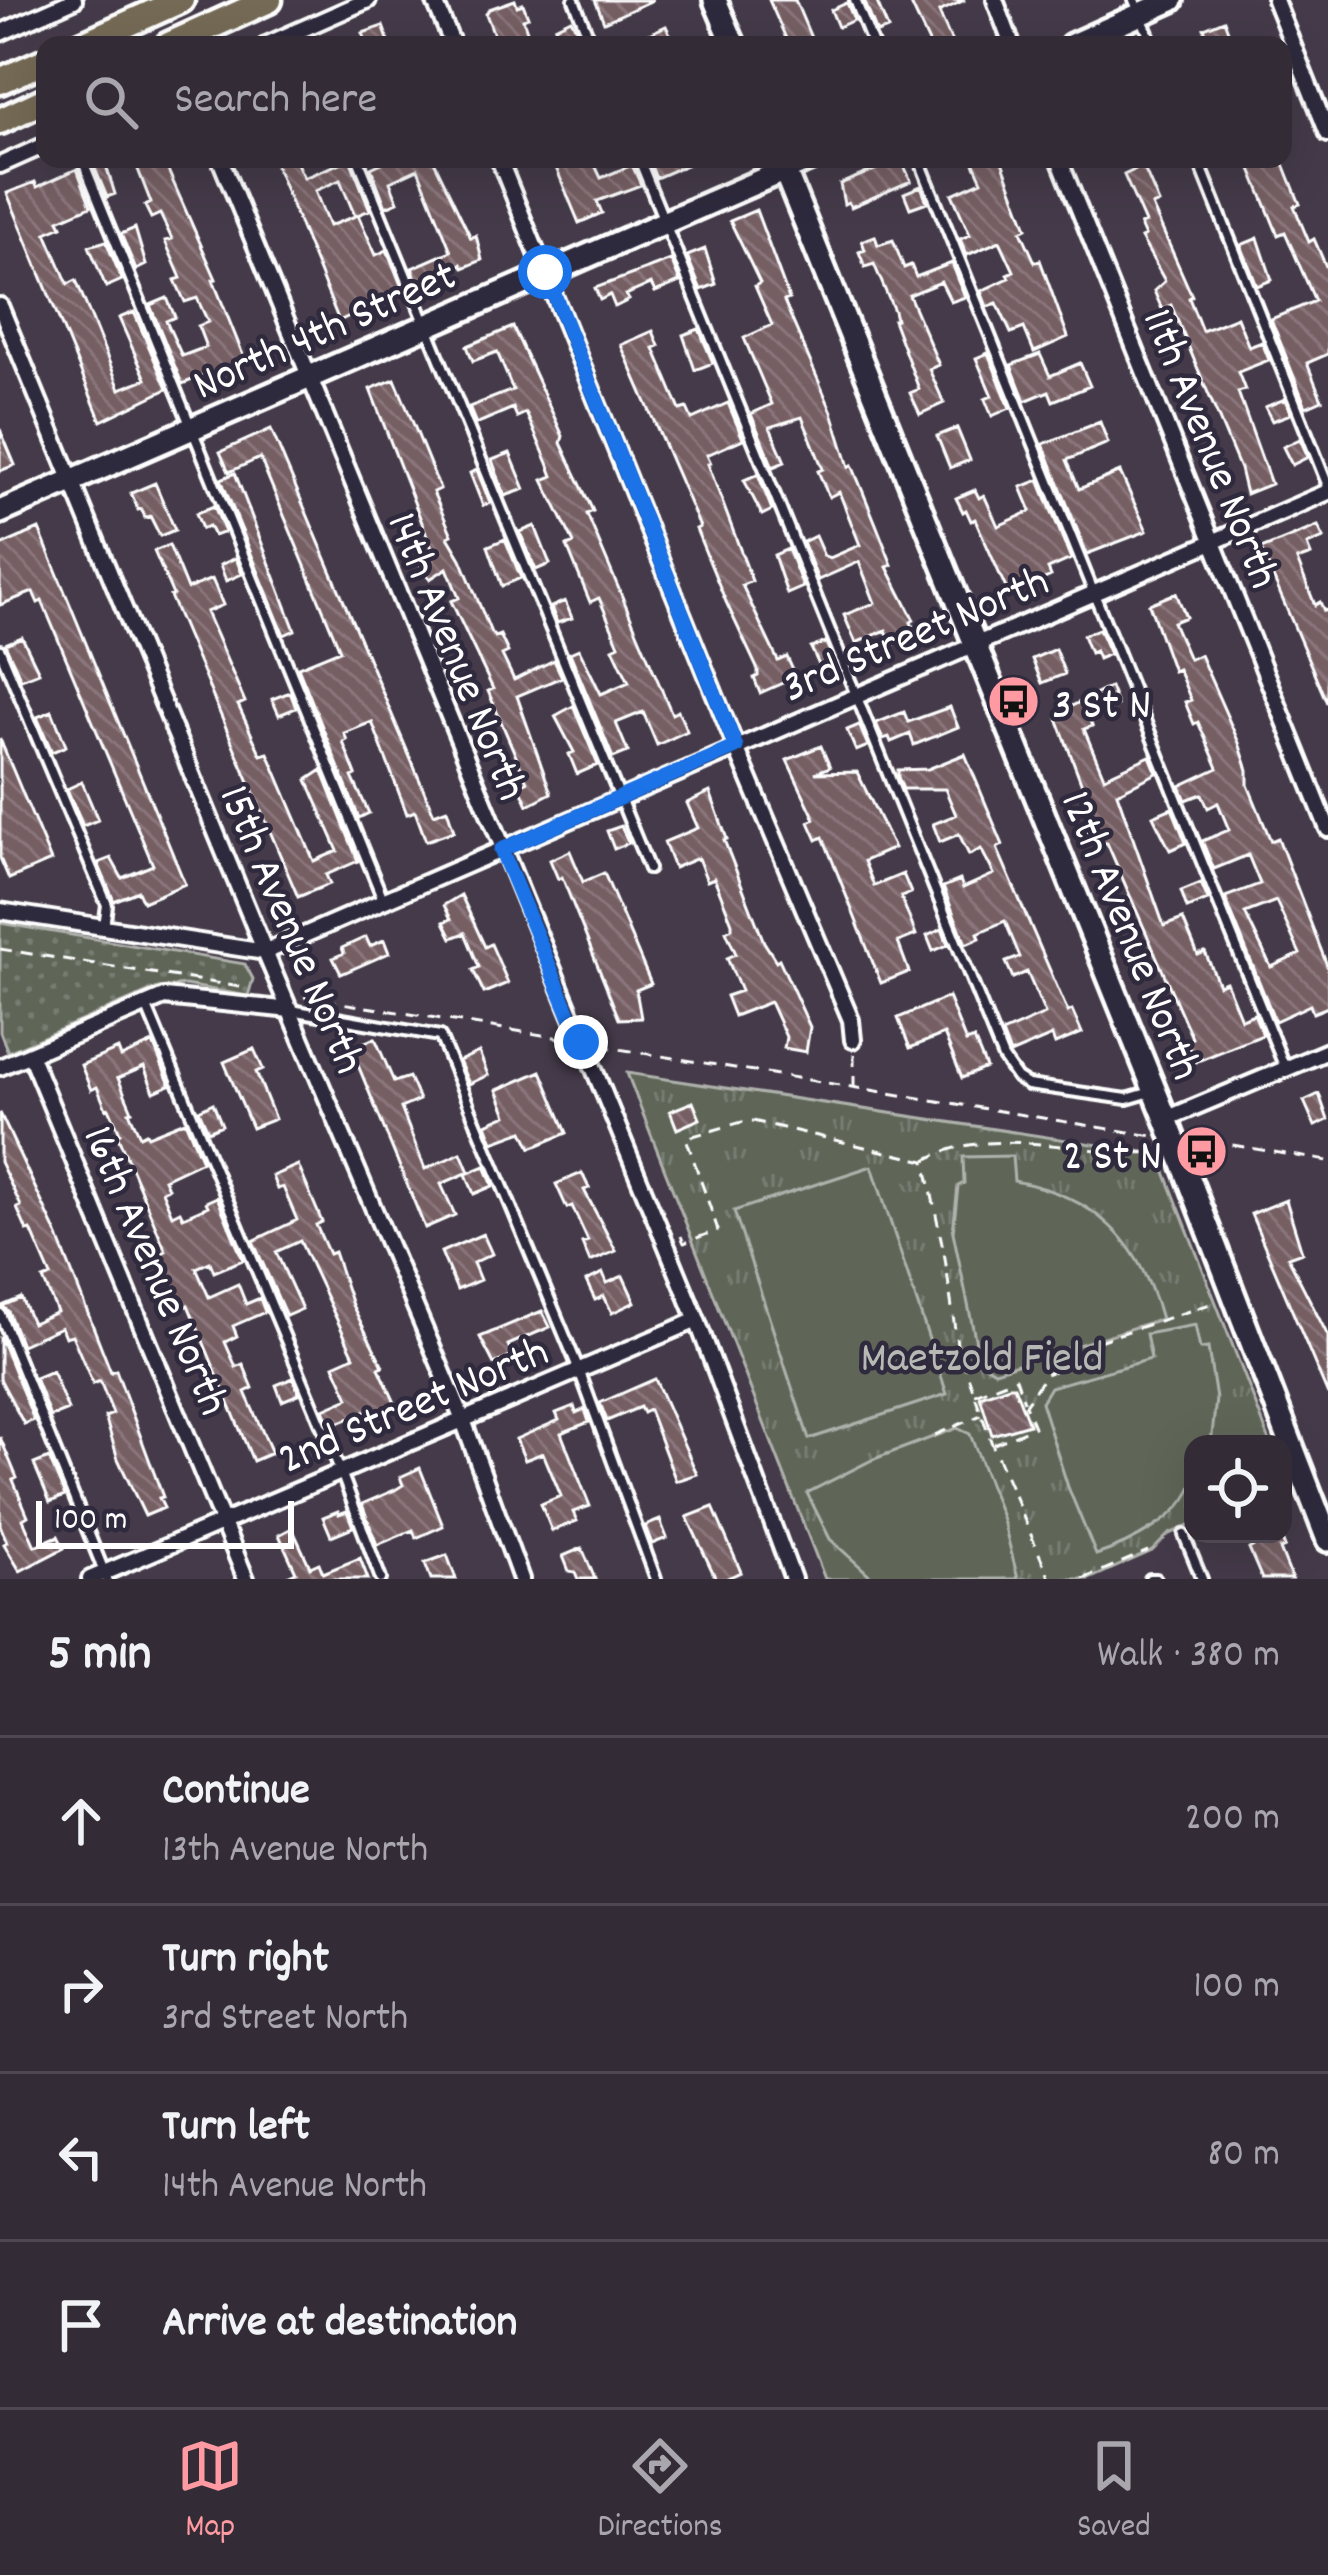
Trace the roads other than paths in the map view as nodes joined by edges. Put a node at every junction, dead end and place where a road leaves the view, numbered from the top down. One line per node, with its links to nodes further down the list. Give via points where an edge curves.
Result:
1 (74, 0): 14 (street)
2 (181, 0): 15 (highway)
3 (269, 0): 16 (highway)
4 (368, 0): 13 (street)
5 (434, 0): 19 (street)
6 (574, 0): 20 (lane)
7 (716, 0): 21 (street)
8 (855, 0): 22 (lane)
9 (994, 0): 23 (street)
10 (1172, 0): 12 (street)
11 (1275, 0): 26 (street)
12 (1137, 7): 24 (street); 25 (lane)
13 (304, 28): 17 (street); 18 (lane)
14 (0, 33)
15 (101, 36)
16 (189, 36)
17 (286, 36)
18 (307, 36)
19 (449, 36)
20 (588, 36)
21 (730, 36)
22 (869, 36)
23 (1008, 36)
24 (1087, 36)
25 (1149, 36)
26 (1289, 36)
27 (1292, 43): 32 (street)
28 (36, 65): 29 (highway)
29 (0, 81)
30 (36, 104): 31 (highway)
31 (0, 121)
32 (1328, 134)
33 (36, 149): 34 (street)
34 (0, 165)
35 (86, 168): 50 (lane)
36 (224, 168): 49 (street, 14th Avenue North)
37 (362, 168): 48 (lane)
38 (503, 168): 46 (street)
39 (643, 168): 45 (lane)
40 (776, 168): 45 (street, North 4th Street)
41 (783, 168): 56 (street, 12th Avenue North)
42 (923, 168): 55 (lane)
43 (1062, 168): 54 (street, 11th Avenue North)
44 (1202, 168): 52 (lane)
45 (664, 221): 46 (street, North 4th Street); 58 (lane)
46 (545, 272): 48 (street, North 4th Street); 59 (street)
47 (0, 306): 51 (street, 15th Avenue North)
48 (427, 324): 49 (street, North 4th Street); 60 (lane)
49 (308, 376): 50 (street, North 4th Street); 62 (street, 14th Avenue North)
50 (191, 427): 51 (street, North 4th Street); 64 (lane)
51 (72, 481): 53 (street, North 4th Street); 67 (street, 15th Avenue North)
52 (1328, 489): 54 (street, 3rd Street North)
53 (0, 512)
54 (1214, 542): 55 (street, 3rd Street North); 61 (street, 11th Avenue North)
55 (1093, 593): 56 (street, 3rd Street North); 74 (lane)
56 (974, 644): 58 (street, 3rd Street North); 75 (street, 12th Avenue North)
57 (0, 650): 66 (lane, via 107,905)
58 (856, 694): 59 (street, 3rd Street North); 75 (lane, via 1010,1069 1028,1085 1127,1099)
59 (736, 747): 60 (street, 3rd Street North); 70 (street)
60 (620, 798): 62 (street, 3rd Street North); 63 (lane)
61 (1328, 829)
62 (501, 850): 64 (street, 3rd Street North); 78 (street, 14th Avenue North)
63 (649, 869)
64 (382, 899): 67 (street, 3rd Street North)
65 (0, 911): 66 (street)
66 (104, 927): 67 (street)
67 (265, 952): 69 (street, 15th Avenue North)
68 (146, 1004): 69 (street, via 190,997); 72 (street); 81 (lane)
69 (291, 1010): 79 (lane, via 440,1036); 80 (street, 15th Avenue North)
70 (854, 1040)
71 (1328, 1051): 74 (street)
72 (30, 1054): 73 (street); 82 (street, 16th Avenue North)
73 (0, 1067)
74 (1286, 1069): 76 (street)
75 (1155, 1090): 76 (street, 12th Avenue North)
76 (1162, 1128): 83 (street, 12th Avenue North)
77 (0, 1314): 85 (lane)
78 (697, 1320): 79 (street, 2nd Street North); 90 (street, 14th Avenue North)
79 (579, 1370): 80 (street, 2nd Street North); 89 (lane)
80 (463, 1420): 81 (street, 2nd Street North); 88 (street, 15th Avenue North)
81 (341, 1472): 82 (street, 2nd Street North); 87 (lane)
82 (225, 1522): 85 (street, 2nd Street North); 86 (street, 16th Avenue North)
83 (1328, 1540)
84 (1187, 1543): 91 (lane)
85 (101, 1577)
86 (246, 1579)
87 (380, 1579)
88 (521, 1579)
89 (656, 1579)
90 (793, 1579)
91 (1202, 1579)

